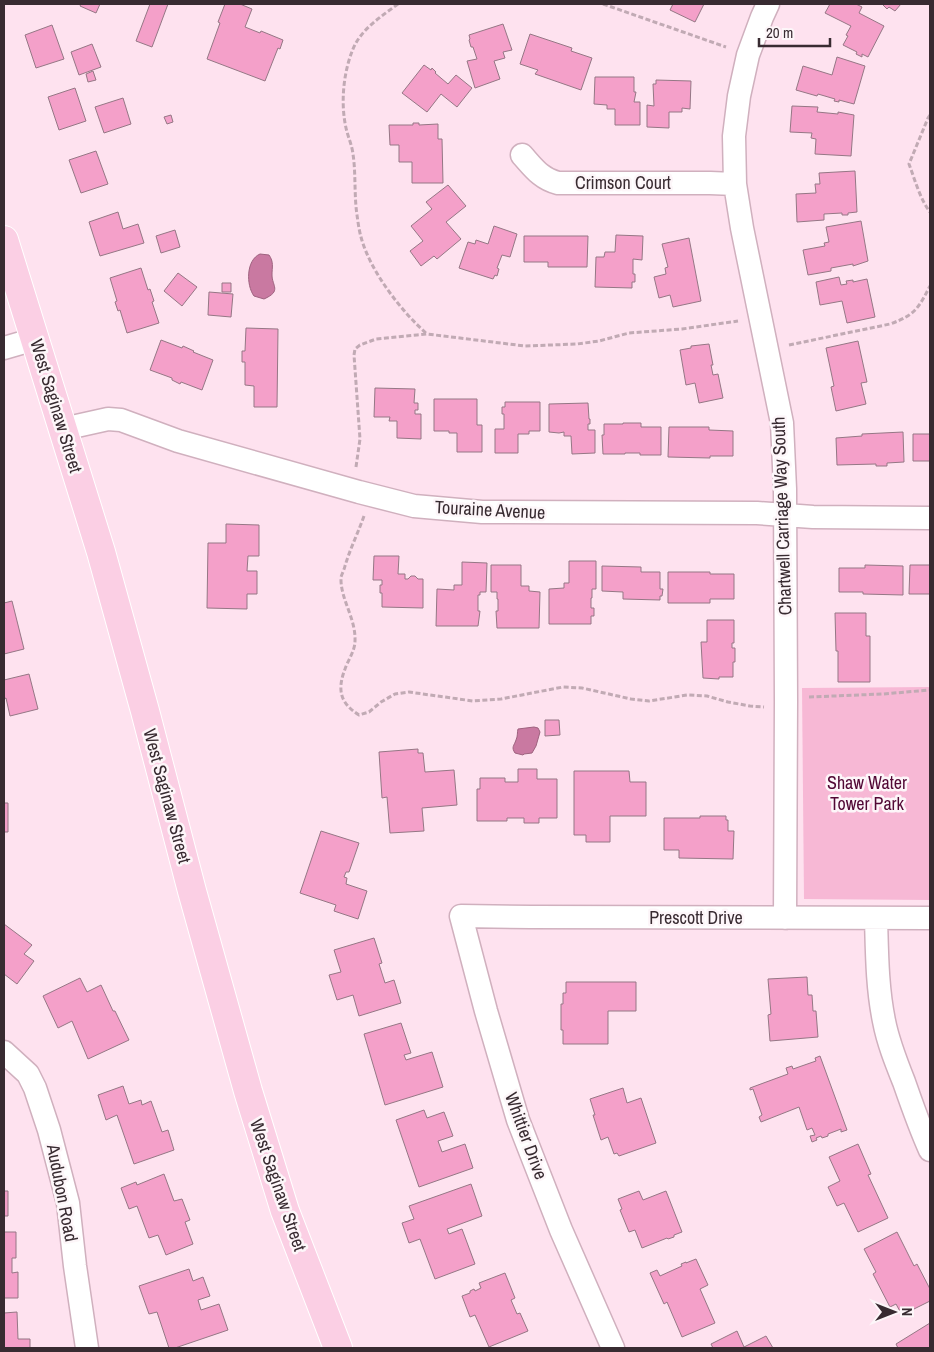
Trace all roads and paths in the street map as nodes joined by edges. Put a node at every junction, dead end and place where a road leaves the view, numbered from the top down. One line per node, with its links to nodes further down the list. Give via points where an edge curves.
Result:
1 (398, 4): 11 (path, via 366,29 353,48 343,95 346,130 353,152 360,237 380,279)
2 (603, 4): 4 (path)
3 (768, 4): 4 (street, Chartwell Carriage Way South)
4 (748, 55): 7 (street, Chartwell Carriage Way South, via 734,136)
5 (930, 115): 8 (path, via 909,164)
6 (522, 155): 7 (street, Crimson Court, via 540,175 558,183)
7 (735, 184): 12 (street, Chartwell Carriage Way South)
8 (930, 212)
9 (4, 240): 13 (main road, West Saginaw Street)
10 (930, 286): 12 (path, via 915,311 890,324 784,346)
11 (427, 334): 12 (path, via 525,346 577,344 629,333 743,321); 16 (path, via 376,339 355,349 360,439 354,476)
12 (765, 334): 17 (street, Chartwell Carriage Way South, via 782,423)
13 (35, 339): 14 (street); 15 (main road, West Saginaw Street)
14 (4, 348)
15 (63, 428): 16 (street, Touraine Avenue, via 108,419 121,420 178,441); 28 (main road, West Saginaw Street, via 104,562 248,1091 284,1211)
16 (359, 492): 17 (street, Touraine Avenue, via 414,506 482,512 757,513); 20 (path, via 366,510 341,577 355,642 341,688 349,709 358,715 369,712 395,694 409,692 473,701 563,687 649,702 688,695 750,706 769,707)
17 (785, 516): 18 (street, Touraine Avenue); 20 (street, Chartwell Carriage Way South)
18 (930, 518)
19 (930, 690): 20 (path, via 812,696)
20 (786, 701): 22 (street, Chartwell Carriage Way South)
21 (461, 916): 22 (street, Prescott Drive); 29 (street, Whittier Drive, via 518,1120 561,1230)
22 (784, 918): 23 (street, Prescott Drive)
23 (876, 918): 24 (street, Prescott Drive); 26 (street, via 884,1021)
24 (930, 918)
25 (4, 1052): 27 (street, Audubon Road, via 28,1074 49,1130 68,1203)
26 (930, 1150)
27 (87, 1348)
28 (338, 1348)
29 (613, 1348)

